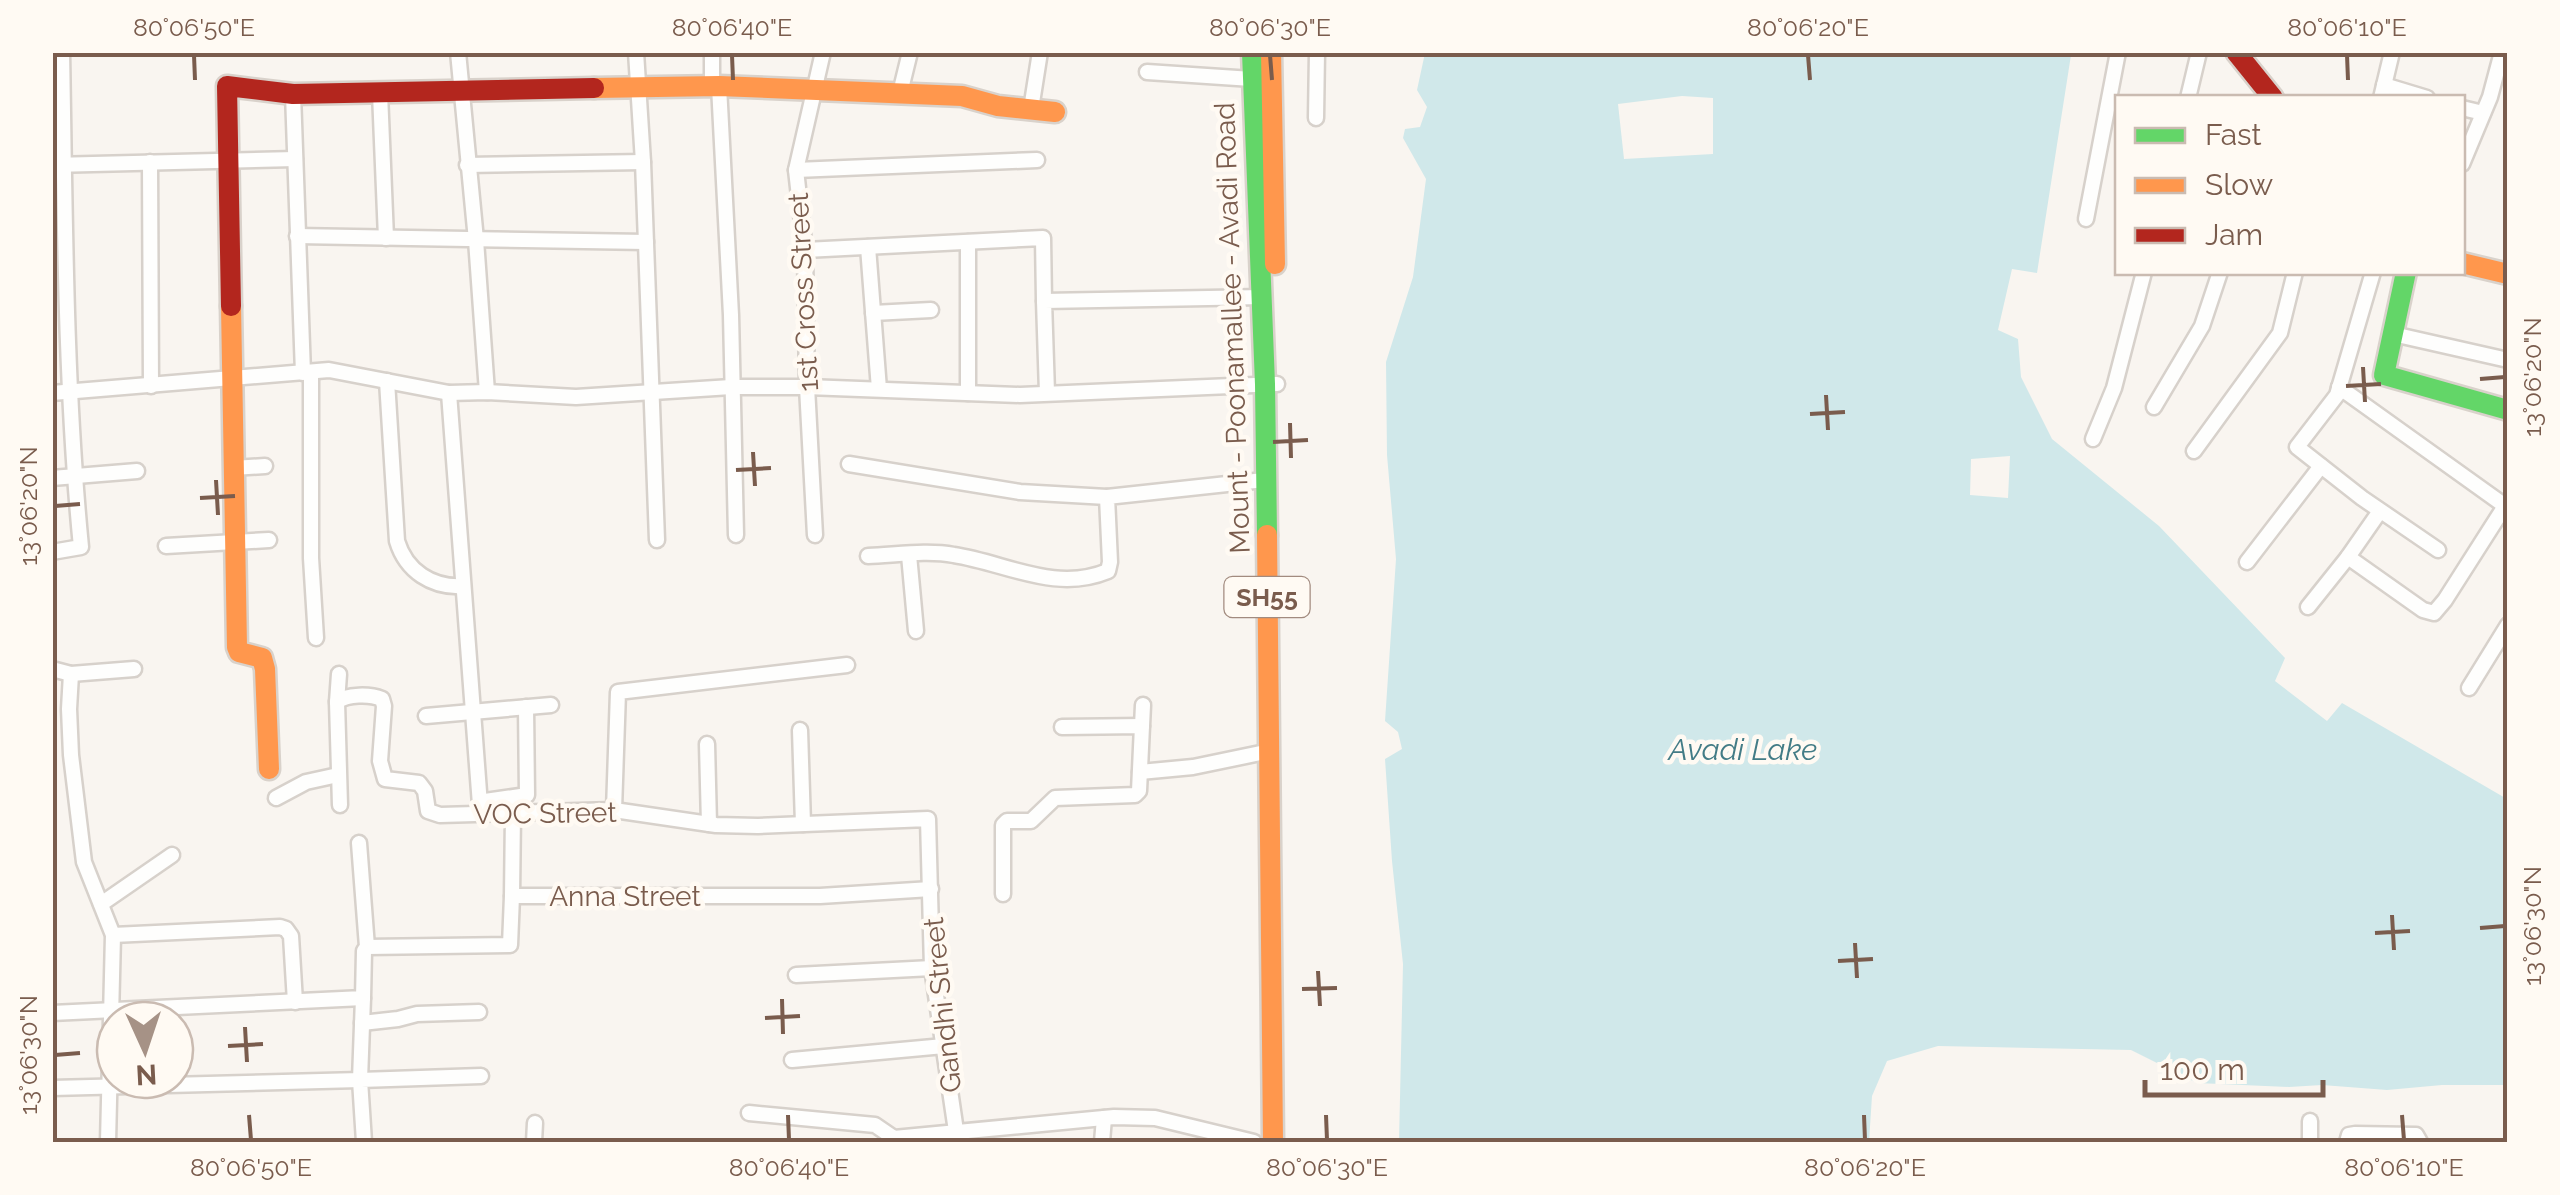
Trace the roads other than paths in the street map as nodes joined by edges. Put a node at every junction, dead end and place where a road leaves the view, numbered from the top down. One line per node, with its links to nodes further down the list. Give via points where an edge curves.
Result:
1 (62, 52): 17 (street)
2 (458, 52): 21 (street)
3 (636, 52): 19 (street)
4 (712, 52): 18 (street)
5 (823, 52): 20 (street, 1st Cross Street)
6 (910, 52): 24 (street)
7 (1040, 52): 31 (street)
8 (1318, 52): 34 (street)
9 (2118, 52): 44 (street)
10 (2200, 52): 26 (street)
11 (2236, 52): 27 (main road)
12 (2392, 52): 23 (street)
13 (2502, 52): 28 (street)
14 (1268, 54): 16 (main road, Mount - Poonamallee - Avadi Road / SH55); 68 (main road, Mount - Poonamallee - Avadi Road / SH55)
15 (1147, 72): 16 (street)
16 (1252, 79): 59 (main road, Mount - Poonamallee - Avadi Road / SH55)
17 (58, 81): 42 (street)
18 (716, 86): 19 (main road); 20 (main road); 70 (street)
19 (638, 89): 21 (main road); 40 (street)
20 (814, 90): 24 (main road); 43 (street, 1st Cross Street)
21 (461, 91): 22 (main road); 41 (street)
22 (380, 92): 25 (main road); 46 (street)
23 (2382, 92)
24 (900, 93): 31 (main road, via 962,96)
25 (293, 94): 36 (street); 37 (main road, via 227,86)
26 (2189, 95)
27 (2269, 95)
28 (2490, 97): 29 (street); 33 (street)
29 (2508, 101)
30 (2465, 109): 33 (street)
31 (1031, 110): 32 (main road)
32 (1055, 112)
33 (2483, 114): 35 (street)
34 (1316, 118)
35 (2465, 157)
36 (295, 159): 37 (street); 45 (street)
37 (228, 160): 39 (street); 66 (main road)
38 (1037, 160): 43 (street)
39 (150, 162): 42 (street); 69 (street)
40 (643, 162): 41 (street); 48 (street)
41 (468, 164): 47 (street)
42 (58, 165): 74 (street)
43 (796, 170): 51 (street, 1st Cross Street)
44 (2086, 219)
45 (297, 236): 46 (street); 65 (street)
46 (386, 238): 47 (street)
47 (476, 240): 48 (street); 76 (street)
48 (646, 242): 75 (street)
49 (968, 242): 50 (street); 60 (street, via 1043,238); 79 (street)
50 (868, 247): 51 (street); 62 (street)
51 (805, 250): 71 (street, 1st Cross Street)
52 (2465, 265): 53 (main road)
53 (2508, 274)
54 (2143, 275): 83 (street, via 2114,388)
55 (2219, 275): 81 (street, via 2202,326)
56 (2294, 275): 84 (street, via 2280,333)
57 (2372, 275): 72 (street)
58 (2405, 275): 63 (main road)
59 (1263, 296): 60 (street); 68 (main road, Mount - Poonamallee - Avadi Road / SH55)
60 (1044, 301): 80 (street)
61 (931, 310): 62 (street)
62 (873, 313): 73 (street)
63 (2393, 334): 64 (street); 82 (main road, via 2384,374)
64 (2508, 360)
65 (307, 372): 66 (street); 67 (street); 112 (street)
66 (234, 377): 69 (street); 88 (main road)
67 (386, 381): 78 (street); 108 (street, via 400,550 416,572 436,584)
68 (1271, 384): 80 (street); 92 (main road, Mount - Poonamallee - Avadi Road / SH55); 178 (main road, Mount - Poonamallee - Avadi Road / SH55, via 1284,770)
69 (151, 386): 74 (street)
70 (732, 387): 71 (street); 75 (street); 96 (street)
71 (808, 387): 73 (street); 97 (street, 1st Cross Street)
72 (2339, 387): 87 (street, via 2297,447); 94 (street)
73 (879, 390): 79 (street)
74 (70, 391): 77 (street); 90 (street)
75 (652, 391): 76 (street, via 576,397); 99 (street)
76 (487, 392): 78 (street)
77 (52, 393)
78 (449, 393): 108 (street)
79 (968, 393): 80 (street)
80 (1047, 393)
81 (2154, 407)
82 (2508, 410)
83 (2093, 439)
84 (2194, 451)
85 (849, 464): 93 (street, via 1020,492)
86 (265, 466): 88 (street)
87 (2321, 466): 95 (street); 107 (street)
88 (233, 468): 100 (main road)
89 (137, 470): 90 (street)
90 (74, 476): 91 (street); 103 (street, via 80,547)
91 (52, 478)
92 (1264, 480): 93 (street); 129 (main road, Mount - Poonamallee - Avadi Road / SH55)
93 (1107, 497): 104 (street, via 1110,562 1108,571 1093,578 1057,580 952,554)
94 (2506, 507): 106 (street, via 2434,612)
95 (2380, 511): 102 (street); 106 (street)
96 (736, 535)
97 (816, 535)
98 (269, 540): 100 (street)
99 (657, 540)
100 (234, 542): 101 (street); 130 (main road, via 237,647 262,658 266,669)
101 (166, 546)
102 (2438, 550)
103 (52, 552)
104 (910, 555): 105 (street); 111 (street)
105 (868, 556)
106 (2348, 557): 109 (street)
107 (2247, 562)
108 (463, 586): 123 (street)
109 (2308, 607)
110 (2508, 626): 118 (street)
111 (916, 630)
112 (316, 638)
113 (847, 665): 136 (street, via 618,692)
114 (52, 668): 116 (street)
115 (134, 669): 116 (street)
116 (71, 674): 146 (street, via 71,754 84,862)
117 (339, 674): 119 (street)
118 (2470, 688)
119 (338, 702): 132 (street); 135 (street, VOC Street, via 382,698 385,779 420,783 428,811 440,815)
120 (551, 705): 122 (street)
121 (1143, 705): 125 (street)
122 (526, 708): 123 (street); 135 (street, via 526,795 491,799)
123 (472, 714): 124 (street); 135 (street)
124 (426, 716)
125 (1142, 726): 126 (street); 131 (street)
126 (1062, 727)
127 (800, 730): 140 (street)
128 (707, 744): 139 (street)
129 (1270, 751): 131 (street); 177 (main road, Mount - Poonamallee - Avadi Road / SH55)
130 (269, 769)
131 (1140, 772): 144 (street, via 1135,795 1056,798 1031,821 1003,824)
132 (338, 775): 133 (street); 134 (street)
133 (276, 798)
134 (340, 805)
135 (480, 810): 137 (street, VOC Street)
136 (614, 810): 137 (street, VOC Street); 139 (street, VOC Street)
137 (514, 813): 145 (street)
138 (928, 818): 140 (street, VOC Street); 143 (street, Gandhi Street)
139 (709, 824): 140 (street, VOC Street)
140 (803, 824)
141 (358, 843): 148 (street)
142 (172, 855): 146 (street)
143 (931, 889): 145 (street, Anna Street, via 820,896); 149 (street, Gandhi Street)
144 (1002, 894)
145 (512, 896): 148 (street, Anna Street, via 510,945)
146 (101, 904): 147 (street)
147 (113, 935): 152 (street); 153 (street, via 286,929)
148 (367, 948): 151 (street)
149 (932, 968): 150 (street); 159 (street, Gandhi Street)
150 (796, 975)
151 (363, 998): 153 (street); 158 (street)
152 (110, 1000)
153 (295, 1002): 154 (street)
154 (195, 1007)
155 (95, 1012): 157 (street)
156 (479, 1012): 158 (street)
157 (52, 1014)
158 (362, 1023): 162 (street)
159 (944, 1046): 160 (street); 171 (street, Gandhi Street)
160 (792, 1060)
161 (481, 1076): 162 (street)
162 (360, 1080): 163 (street); 173 (street)
163 (195, 1085)
164 (95, 1087): 165 (street)
165 (52, 1088)
166 (109, 1100): 172 (street)
167 (749, 1113): 171 (street, via 876,1125 894,1138)
168 (1104, 1118): 171 (street); 175 (street); 176 (street, via 1155,1118)
169 (2310, 1121): 179 (street)
170 (535, 1123): 174 (street)
171 (956, 1131)
172 (108, 1142)
173 (364, 1142)
174 (534, 1142)
175 (1102, 1142)
176 (1254, 1142)
177 (1273, 1142)
178 (1286, 1142)
179 (2310, 1142)
180 (2347, 1142): 181 (street, via 2355,1134 2416,1135)
181 (2420, 1142)

